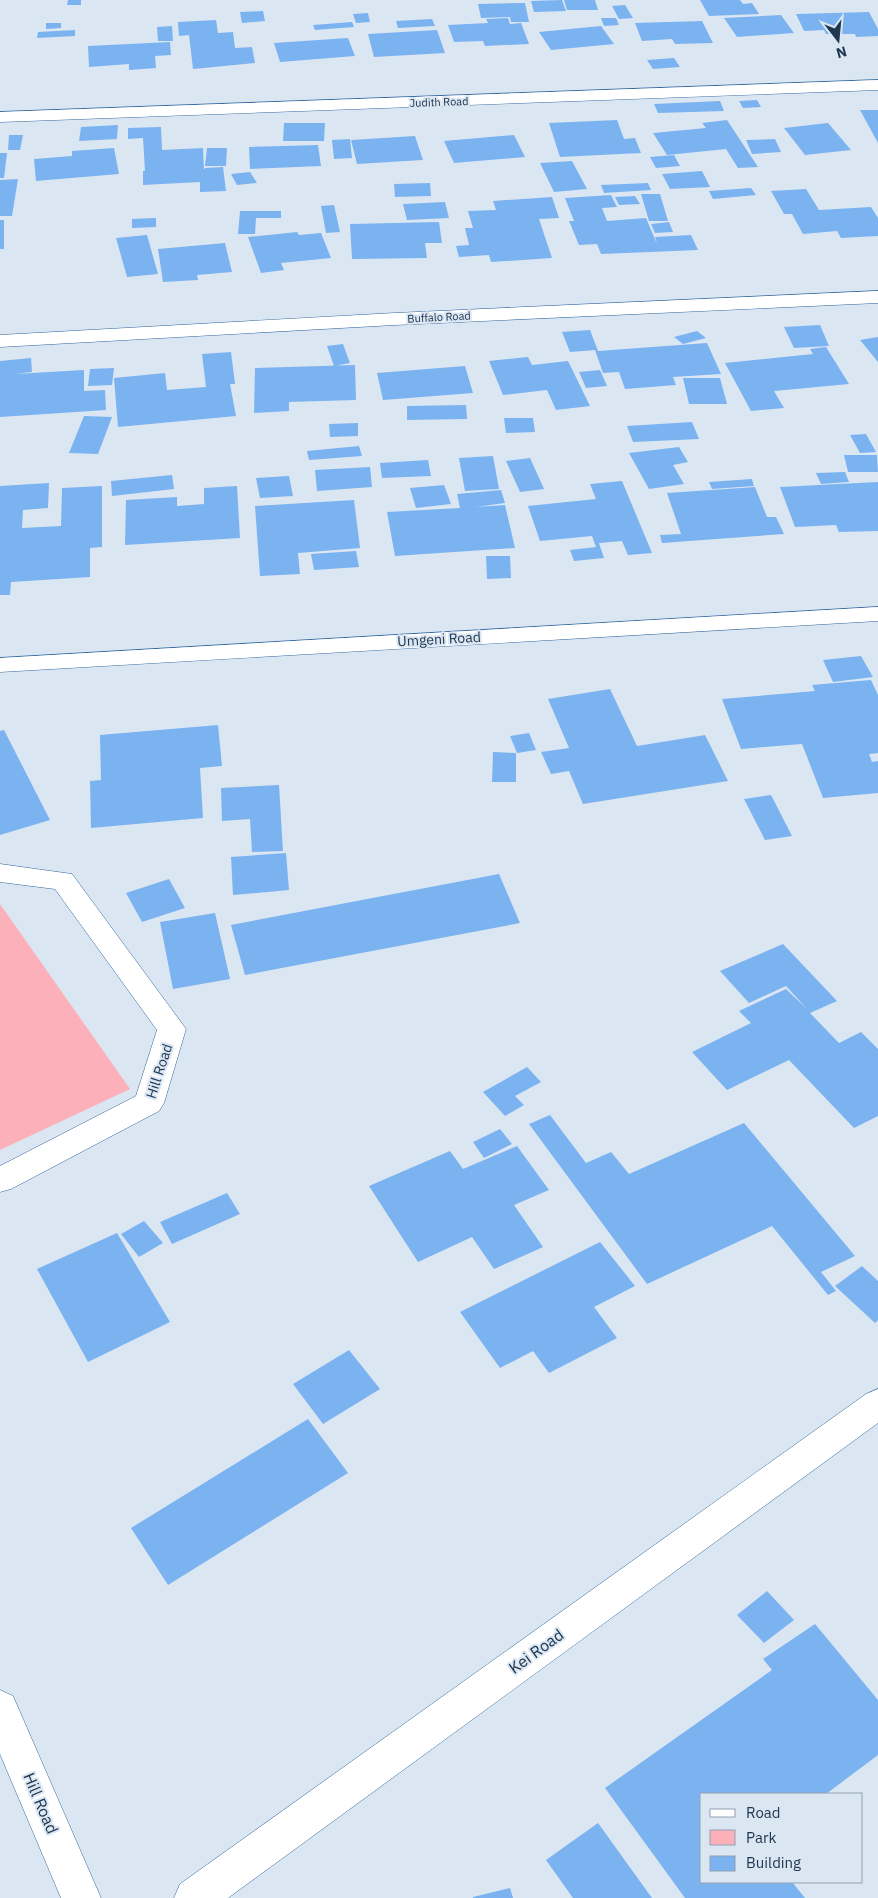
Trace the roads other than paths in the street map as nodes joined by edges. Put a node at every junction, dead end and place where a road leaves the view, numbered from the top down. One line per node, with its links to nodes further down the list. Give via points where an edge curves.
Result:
1 (878, 85): 2 (street, Judith Road)
2 (0, 117)
3 (878, 298): 4 (street, Buffalo Road, via 404,318)
4 (0, 341)
5 (878, 614): 6 (street, Umgeni Road)
6 (0, 665)
7 (0, 873): 8 (street, Hill Road, via 63,881 172,1029 149,1103)
8 (0, 1180)
9 (878, 1404): 12 (street, Kei Road)
10 (0, 1709): 11 (street, Hill Road)
11 (81, 1898)
12 (194, 1898)

